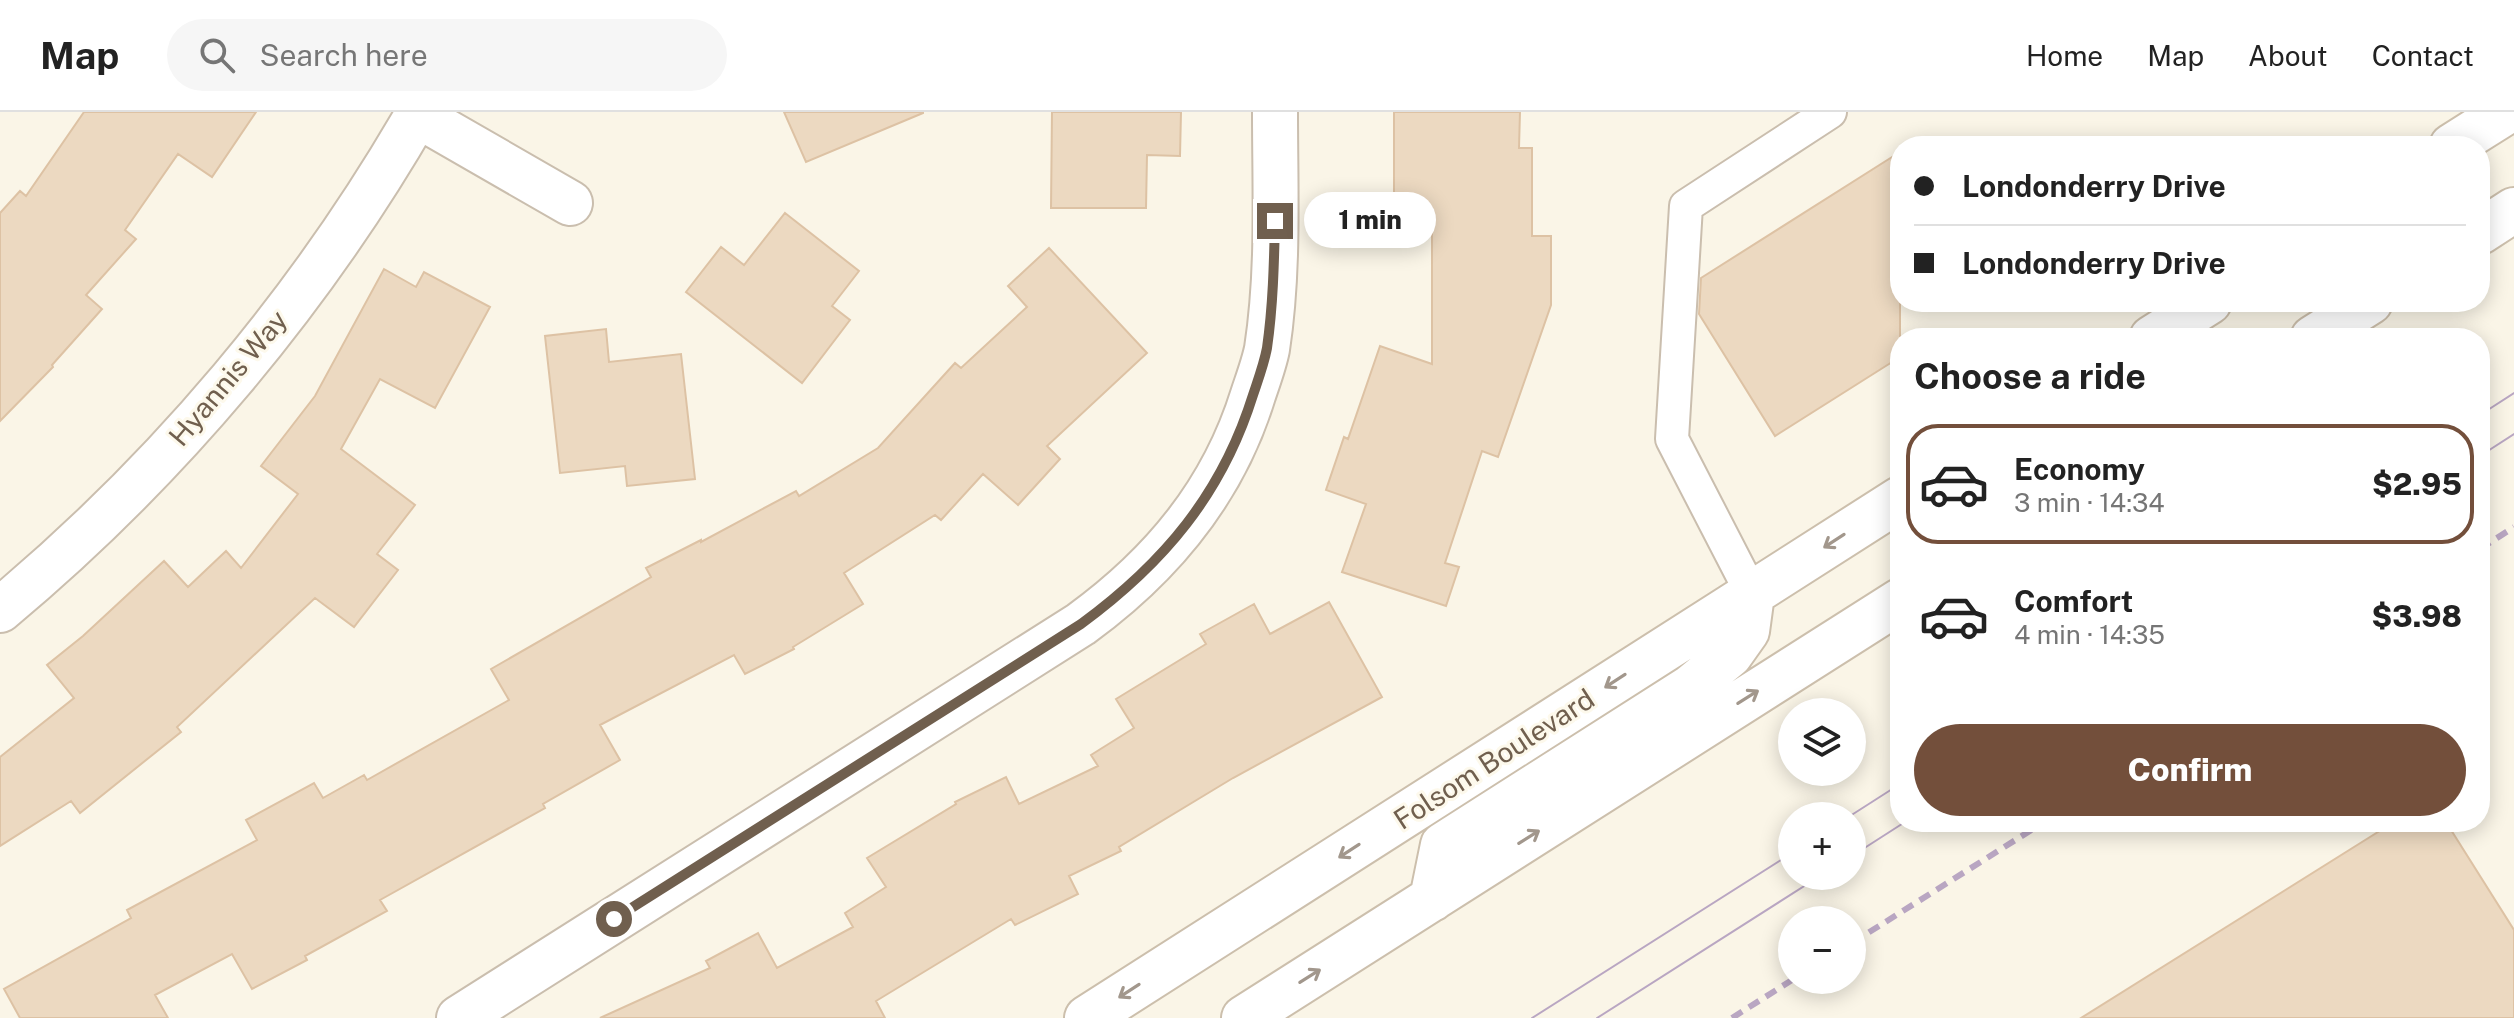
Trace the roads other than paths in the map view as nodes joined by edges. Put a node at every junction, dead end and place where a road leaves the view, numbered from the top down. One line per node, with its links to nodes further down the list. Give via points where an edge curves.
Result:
1 (1275, 112): 18 (main road, via 1274,276 1266,352 1244,423 1211,490 1167,551 1081,624)
2 (1830, 112): 14 (lane, via 1686,206 1672,439)
3 (2506, 112): 5 (main road)
4 (418, 113): 6 (main road, Hyannis Way); 16 (main road, Hyannis Way, via 315,272 225,388 137,484)
5 (2468, 136)
6 (570, 203)
7 (2514, 210): 8 (main road)
8 (2490, 226)
9 (2193, 312): 11 (main road)
10 (2354, 312): 12 (main road)
11 (2168, 328)
12 (2329, 328)
13 (1890, 505): 14 (main road, Folsom Boulevard, one-way to 14)
14 (1752, 594): 17 (main road, via 1747,631 1730,655 1691,687 1443,845); 19 (main road, Folsom Boulevard, one-way to 19)
15 (1890, 607): 17 (main road, one-way to 15)
16 (0, 610)
17 (1432, 899): 20 (main road, one-way to 17)
18 (459, 1018)
19 (1087, 1018)
20 (1244, 1018)

